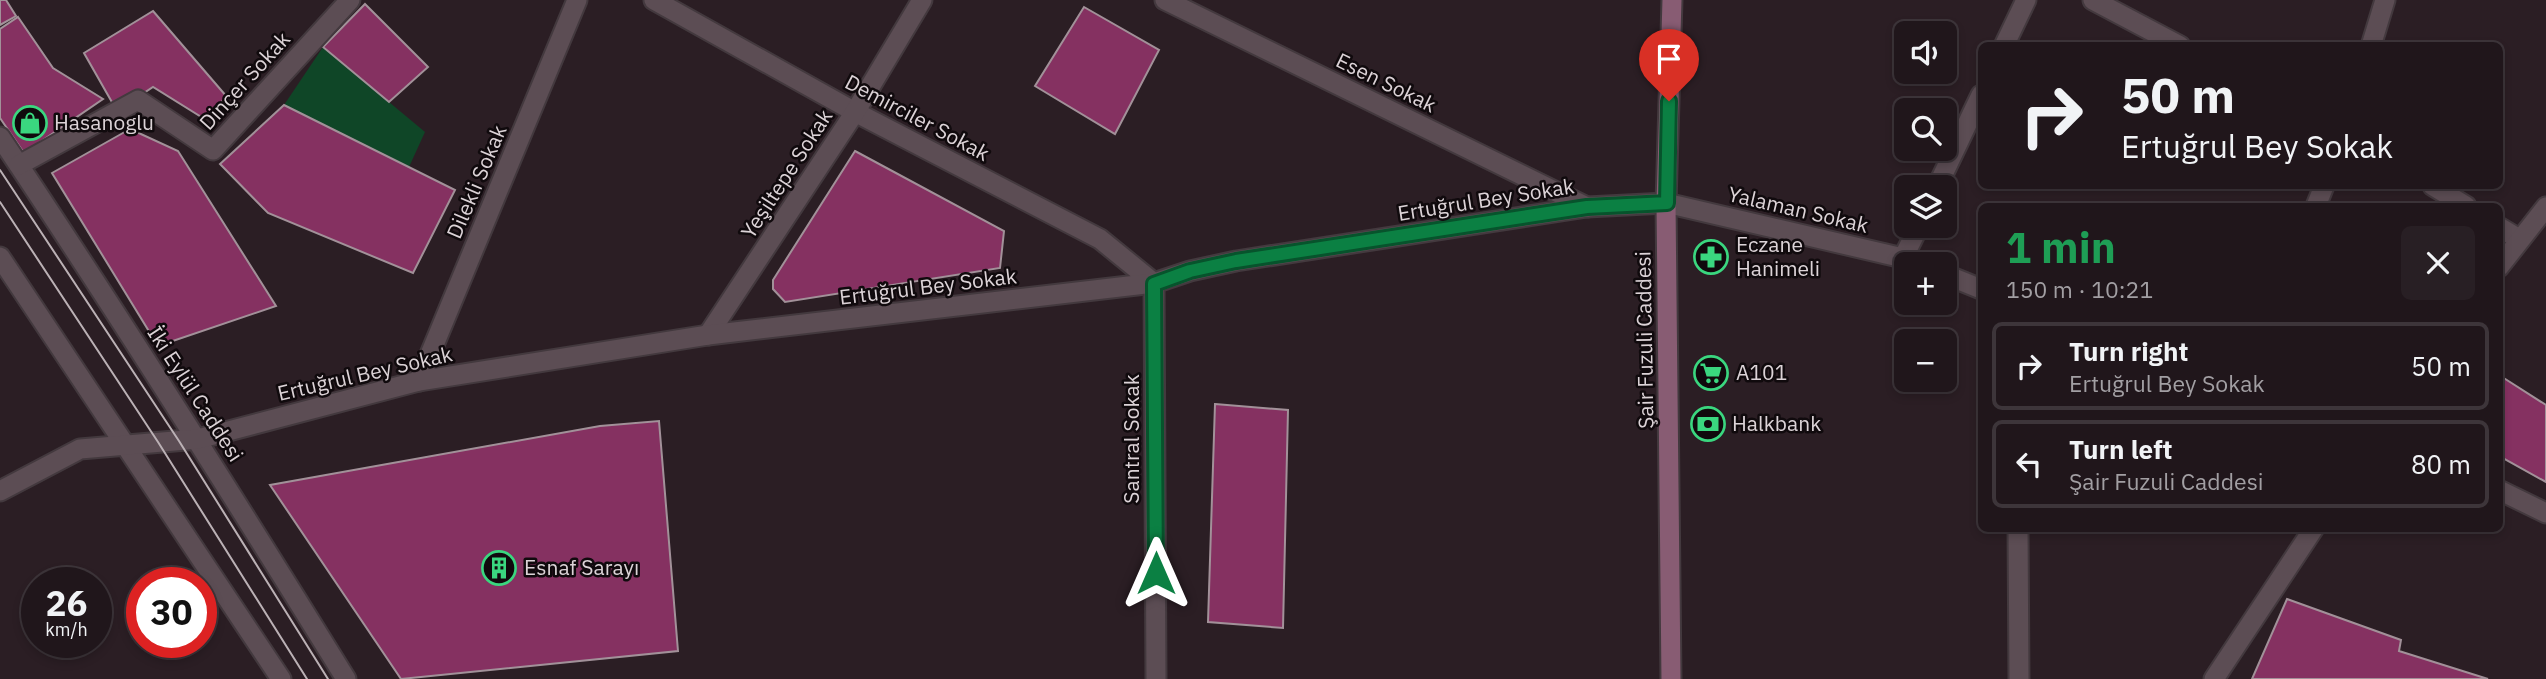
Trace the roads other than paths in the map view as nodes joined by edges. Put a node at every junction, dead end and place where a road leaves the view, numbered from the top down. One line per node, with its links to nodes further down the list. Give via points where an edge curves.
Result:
1 (350, 0): 16 (street, Dinçer Sokak, via 213,150 138,100)
2 (577, 0): 32 (street, Dilekli Sokak)
3 (654, 0): 14 (street, Demirciler Sokak)
4 (922, 0): 14 (street, Yeşiltepe Sokak)
5 (1165, 0): 21 (street, Esen Sokak)
6 (1672, 0): 19 (main road, Şair Fuzuli Caddesi)
7 (2026, 0): 10 (street)
8 (2093, 0): 11 (street)
9 (2385, 0): 12 (street)
10 (2006, 42)
11 (2172, 42)
12 (2372, 42)
13 (1978, 101): 17 (street)
14 (855, 112): 29 (street, Demirciler Sokak, via 1100,239); 31 (street, Yeşiltepe Sokak)
15 (0, 137): 16 (street, İki Eylül Caddesi)
16 (19, 165): 33 (street, İki Eylül Caddesi)
17 (1943, 175)
18 (2438, 189): 20 (street)
19 (1667, 203): 21 (street, Ertuğrul Bey Sokak); 26 (street, Yalaman Sokak); 43 (main road, Şair Fuzuli Caddesi)
20 (2461, 203)
21 (1587, 207): 29 (street, Ertuğrul Bey Sokak, via 1236,261)
22 (2546, 207): 24 (street)
23 (2503, 229): 24 (street)
24 (2519, 239): 27 (street)
25 (0, 257): 34 (street)
26 (1894, 257)
27 (2503, 261)
28 (1957, 279): 30 (street)
29 (1154, 284): 31 (street, Ertuğrul Bey Sokak); 42 (street, Santral Sokak)
30 (1978, 288)
31 (708, 335): 32 (street, Ertuğrul Bey Sokak)
32 (419, 381): 33 (street, Ertuğrul Bey Sokak)
33 (198, 439): 34 (street, Ertuğrul Bey Sokak); 41 (street, İki Eylül Caddesi)
34 (124, 446): 35 (street, Ertuğrul Bey Sokak, via 80,449); 40 (street)
35 (0, 491)
36 (2503, 492): 37 (street)
37 (2546, 513)
38 (2018, 532): 44 (street)
39 (2311, 532): 45 (street)
40 (281, 679)
41 (345, 679)
42 (1156, 679)
43 (1671, 679)
44 (2018, 679)
45 (2214, 679)

